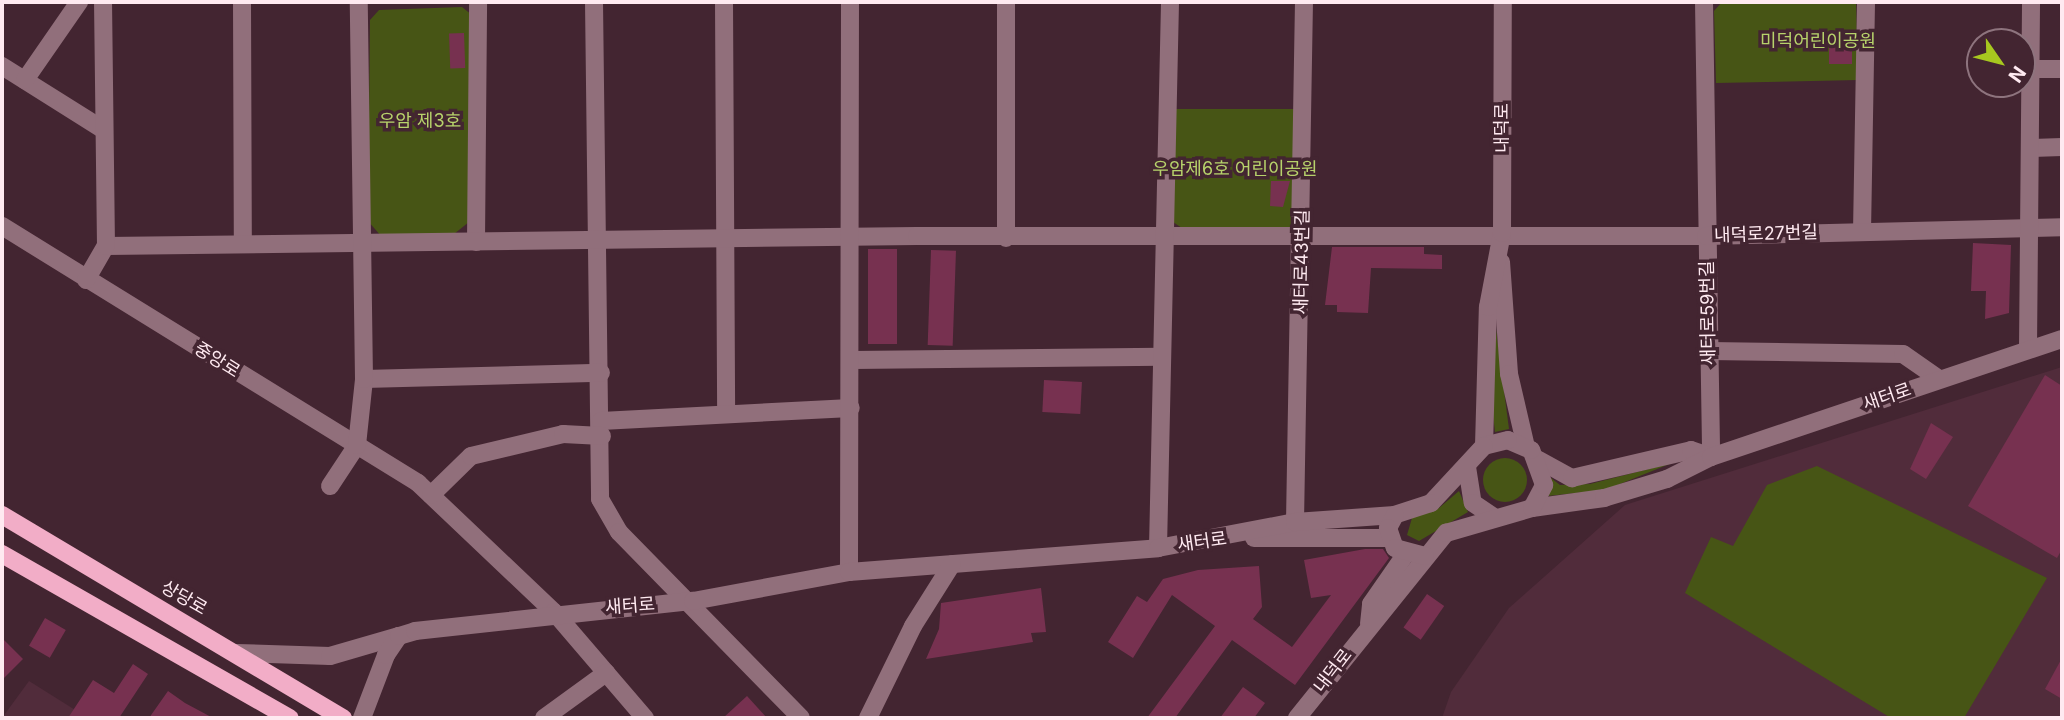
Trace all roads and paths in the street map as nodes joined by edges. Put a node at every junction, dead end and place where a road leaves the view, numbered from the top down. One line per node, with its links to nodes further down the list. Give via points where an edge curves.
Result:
1 (79, 2): 22 (street)
2 (103, 2): 24 (street)
3 (242, 2): 40 (street)
4 (349, 2): 5 (street)
5 (359, 2): 6 (street); 38 (street)
6 (368, 2)
7 (478, 2): 39 (street)
8 (594, 2): 41 (street)
9 (724, 2): 37 (street)
10 (850, 2): 34 (street)
11 (1006, 2): 35 (street)
12 (1170, 2): 32 (street)
13 (1304, 2): 36 (street, 새터로43번길)
14 (1503, 2): 31 (street, 내덕로)
15 (1704, 2): 33 (street, 새터로59번길)
16 (1866, 2): 30 (street)
17 (2031, 2): 18 (street)
18 (2031, 28)
19 (2, 66): 22 (street)
20 (2036, 69): 21 (street)
21 (2062, 69)
22 (25, 80): 24 (street)
23 (2030, 98): 26 (street)
24 (104, 130): 42 (street)
25 (2062, 147): 26 (street)
26 (2030, 148): 29 (street)
27 (2, 226): 44 (street, 중앙로)
28 (2062, 226): 29 (street, 내덕로27번길)
29 (2030, 228): 30 (street, 내덕로27번길); 46 (street)
30 (1862, 232): 33 (street, 내덕로27번길)
31 (1502, 233): 33 (street, 내덕로27번길); 36 (street, 내덕로27번길); 43 (street, 내덕로)
32 (1168, 236): 35 (street, 내덕로27번길); 36 (street, 내덕로27번길); 48 (street)
33 (1706, 236): 47 (street, 새터로59번길)
34 (853, 237): 35 (street, 내덕로27번길); 37 (street, 내덕로27번길); 49 (street)
35 (1006, 238)
36 (1303, 238): 67 (street, 새터로43번길)
37 (726, 240): 41 (street, 내덕로27번길); 54 (street)
38 (362, 242): 39 (street, 내덕로27번길); 40 (street, 내덕로27번길); 51 (street)
39 (476, 242): 41 (street, 내덕로27번길)
40 (243, 243): 42 (street, 내덕로27번길)
41 (597, 244): 50 (street)
42 (106, 246): 44 (street)
43 (1499, 255): 57 (street, via 1488,307); 58 (street, via 1509,374)
44 (86, 280): 56 (street, 중앙로)
45 (2062, 339): 46 (street, 새터로)
46 (2028, 349): 52 (street, 새터로)
47 (1709, 351): 52 (street, via 1903,354); 59 (street, 새터로59번길)
48 (1161, 357): 49 (street); 70 (street)
49 (853, 360): 53 (street)
50 (601, 373): 51 (street); 55 (street)
51 (364, 379): 56 (street)
52 (1939, 379): 59 (street, 새터로)
53 (851, 408): 54 (street); 75 (street)
54 (726, 414): 55 (street)
55 (601, 428): 62 (street, via 471,456); 76 (street, via 600,499 619,533)
56 (357, 446): 61 (street); 62 (street, 중앙로)
57 (1483, 446): 58 (street, via 1508,440); 60 (street)
58 (1532, 453): 59 (street, via 1572,478 1692,450); 63 (street, via 1544,485)
59 (1712, 457): 63 (street, 새터로, via 1667,479 1604,498)
60 (1467, 467): 65 (street, via 1431,503); 66 (street, via 1473,503)
61 (330, 486)
62 (431, 495): 77 (street, 중앙로)
63 (1532, 508): 66 (street)
64 (2, 515): 80 (main road, 상당로)
65 (1395, 515): 67 (street); 69 (street)
66 (1495, 518): 73 (street, 내덕로, via 1460,525)
67 (1296, 522): 68 (street)
68 (1243, 537): 69 (street, via 1308,543 1353,534); 70 (street, 새터로)
69 (1389, 538): 72 (street)
70 (1158, 548): 74 (street, 새터로)
71 (2, 554): 82 (main road)
72 (1405, 555): 73 (street); 78 (street, via 1371,604)
73 (1426, 556): 78 (street, 내덕로)
74 (952, 564): 75 (street, 새터로); 88 (street, via 913,626)
75 (849, 572): 76 (street, 새터로)
76 (693, 601): 77 (street, 새터로); 87 (street)
77 (554, 612): 79 (street, 새터로); 81 (street, 중앙로)
78 (1369, 624): 89 (street, 내덕로)
79 (399, 636): 80 (street, 새터로, via 330,656); 84 (street)
80 (236, 653): 83 (main road, 상당로)
81 (606, 673): 85 (street); 86 (street, 중앙로)
82 (290, 718)
83 (343, 718)
84 (362, 718)
85 (544, 718)
86 (645, 718)
87 (801, 718)
88 (869, 718)
89 (1297, 718)

